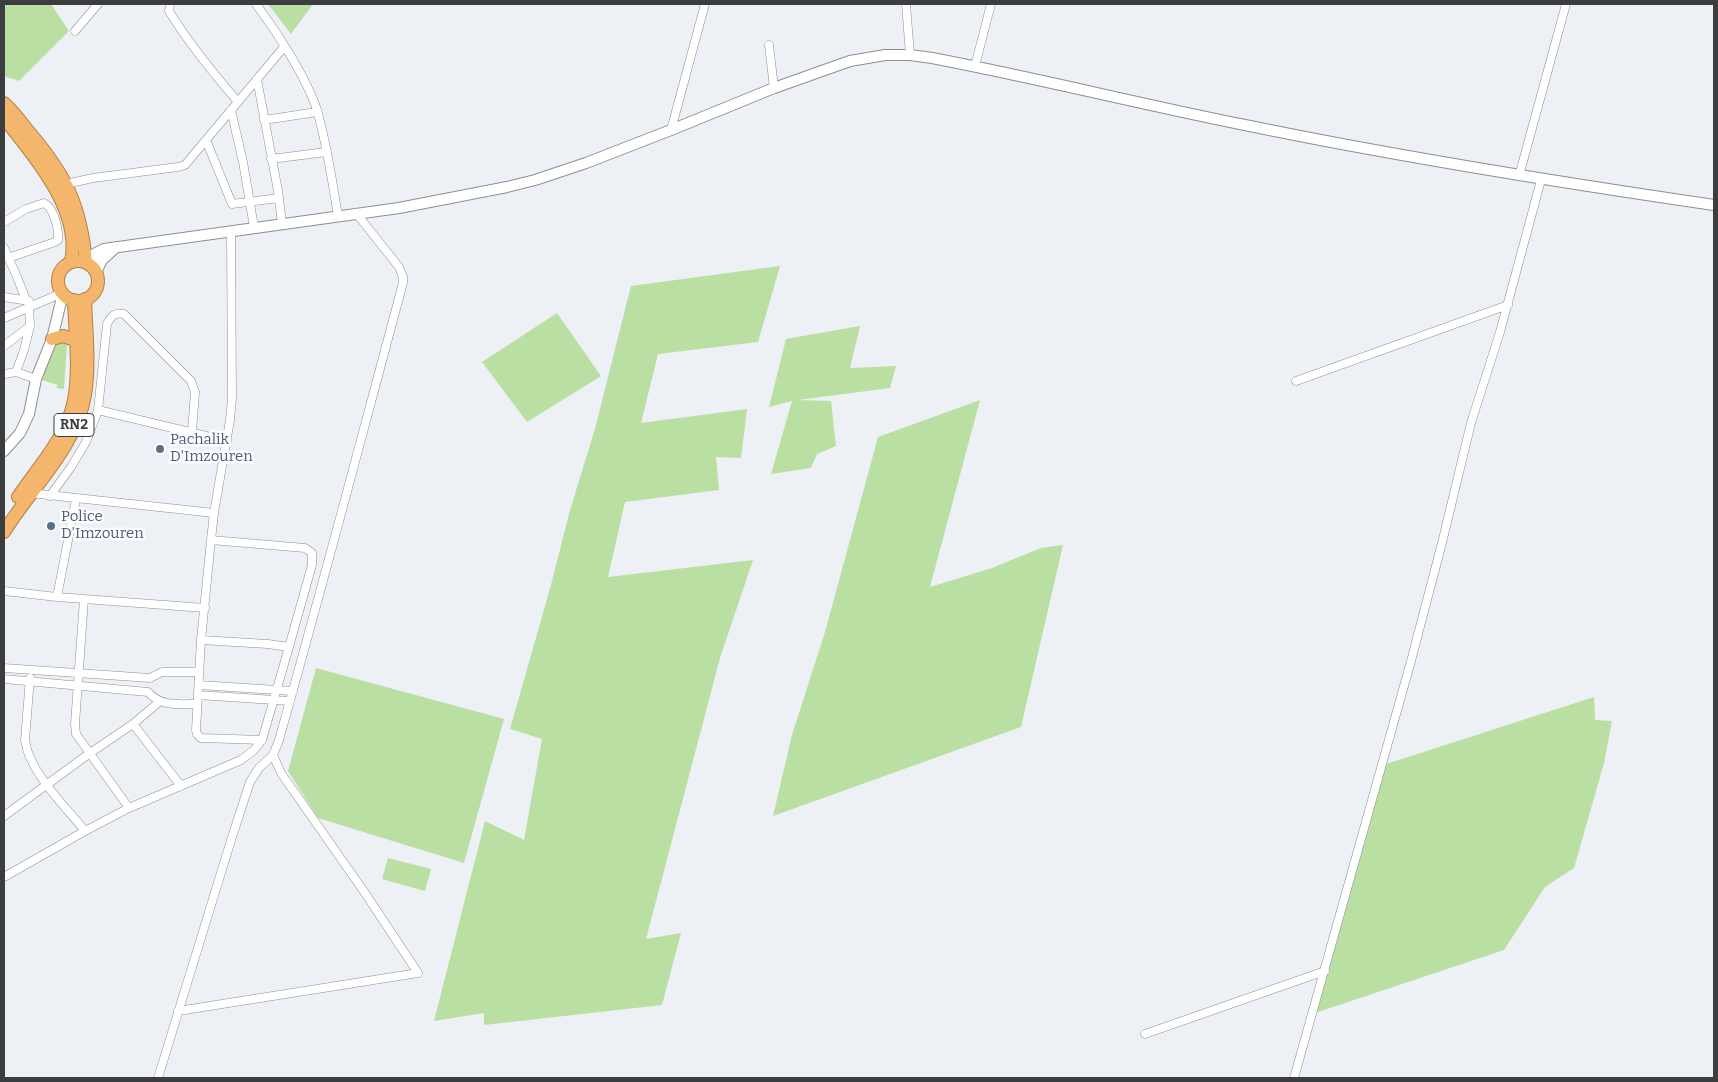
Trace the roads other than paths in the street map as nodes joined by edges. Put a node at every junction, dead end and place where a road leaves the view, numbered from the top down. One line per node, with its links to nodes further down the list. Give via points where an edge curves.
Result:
1 (98, 4): 8 (street)
2 (170, 4): 15 (street, via 169,12 178,26)
3 (256, 4): 10 (street)
4 (705, 4): 21 (street)
5 (906, 4): 11 (street)
6 (991, 4): 12 (street)
7 (1566, 4): 25 (street)
8 (75, 31)
9 (769, 45): 14 (street)
10 (284, 47): 13 (street); 18 (street)
11 (910, 54): 12 (main road); 14 (main road, via 865,57)
12 (975, 66): 25 (main road, via 1245,125)
13 (257, 79): 15 (street); 20 (street)
14 (774, 88): 21 (main road)
15 (238, 102): 17 (street)
16 (4, 103): 27 (highway, via 36,140)
17 (231, 110): 22 (street); 29 (street)
18 (317, 112): 20 (street); 23 (street)
19 (4, 118): 39 (highway, RN2, via 50,180 64,205 73,240)
20 (264, 120): 24 (street)
21 (671, 130): 31 (main road, via 535,180 424,204)
22 (206, 140): 27 (street, via 189,161 178,167); 29 (street, via 232,204)
23 (326, 152): 24 (street); 32 (street)
24 (271, 159): 28 (street)
25 (1519, 176): 26 (main road)
26 (1541, 180): 30 (main road); 44 (street)
27 (66, 184): 40 (highway, via 74,200)
28 (278, 198): 29 (street); 34 (street)
29 (250, 202): 35 (street)
30 (1714, 205)
31 (356, 213): 32 (main road); 81 (street, via 399,267 403,283)
32 (338, 216): 34 (main road)
33 (4, 222): 38 (street, via 44,203 50,208 58,234 55,242)
34 (282, 224): 35 (main road)
35 (254, 228): 36 (main road)
36 (231, 231): 40 (main road, via 117,247); 56 (street, via 233,370)
37 (4, 248): 38 (street)
38 (8, 258): 43 (street)
39 (71, 262): 40 (highway); 42 (highway, RN2, via 59,275 59,287)
40 (90, 266): 42 (highway, via 98,280 96,288 92,294)
41 (4, 297): 43 (street)
42 (71, 297): 43 (street); 47 (main road, via 58,314); 48 (highway, RN2); 58 (highway, RN2, via 86,383 82,407 64,446)
43 (30, 304): 45 (street); 46 (street)
44 (1508, 305): 53 (street); 97 (street, via 1471,423 1442,543)
45 (4, 318)
46 (30, 326): 49 (street); 50 (street)
47 (52, 338): 48 (highway, via 63,336); 52 (main road)
48 (75, 340): 62 (highway, RN2, via 74,402 67,421 59,438)
49 (4, 346)
50 (16, 372): 51 (street); 52 (street)
51 (4, 374)
52 (36, 379): 57 (main road, via 24,426)
53 (1296, 381)
54 (98, 410): 55 (street); 55 (street, via 107,324 110,317 124,314 191,381 195,392); 59 (street, via 86,442)
55 (192, 432): 56 (street)
56 (227, 441): 61 (street)
57 (4, 451)
58 (30, 493): 59 (street); 63 (highway, RN2)
59 (50, 496): 60 (street)
60 (76, 499): 61 (street); 66 (street)
61 (214, 513): 64 (street)
62 (4, 518)
63 (4, 532)
64 (210, 540): 68 (street); 70 (street, via 305,548 312,553 312,565)
65 (4, 591): 66 (street)
66 (57, 597): 67 (street)
67 (84, 599): 68 (street); 74 (street)
68 (205, 608): 69 (street)
69 (201, 640): 70 (street); 73 (street)
70 (289, 647): 80 (street)
71 (4, 668): 72 (street)
72 (29, 670): 74 (street); 77 (street)
73 (199, 672): 75 (street, via 162,672); 79 (street)
74 (78, 673): 75 (street); 78 (street)
75 (150, 678): 82 (street)
76 (4, 679): 77 (street)
77 (30, 681): 78 (street); 91 (street, via 26,750)
78 (78, 685): 82 (street); 89 (street, via 75,730)
79 (198, 685): 80 (street); 83 (street)
80 (278, 690): 81 (street); 84 (street)
81 (293, 691): 85 (street)
82 (148, 692): 86 (street)
83 (198, 700): 84 (street); 86 (street, via 172,704); 88 (street, via 196,730 201,738)
84 (275, 700): 85 (street); 88 (street)
85 (290, 701): 90 (street)
86 (159, 702): 87 (street)
87 (133, 724): 89 (street); 92 (street)
88 (262, 740): 92 (street, via 241,760)
89 (90, 753): 91 (street); 93 (street)
90 (273, 755): 98 (street, via 258,768 250,782); 98 (street, via 281,773 418,973)
91 (48, 785): 94 (street); 95 (street)
92 (181, 786): 93 (street)
93 (129, 808): 95 (street)
94 (4, 816)
95 (86, 831): 96 (street)
96 (4, 877)
97 (1325, 970): 99 (street); 101 (street)
98 (178, 1011): 100 (street)
99 (1145, 1034)
100 (158, 1078)
101 (1294, 1078)

